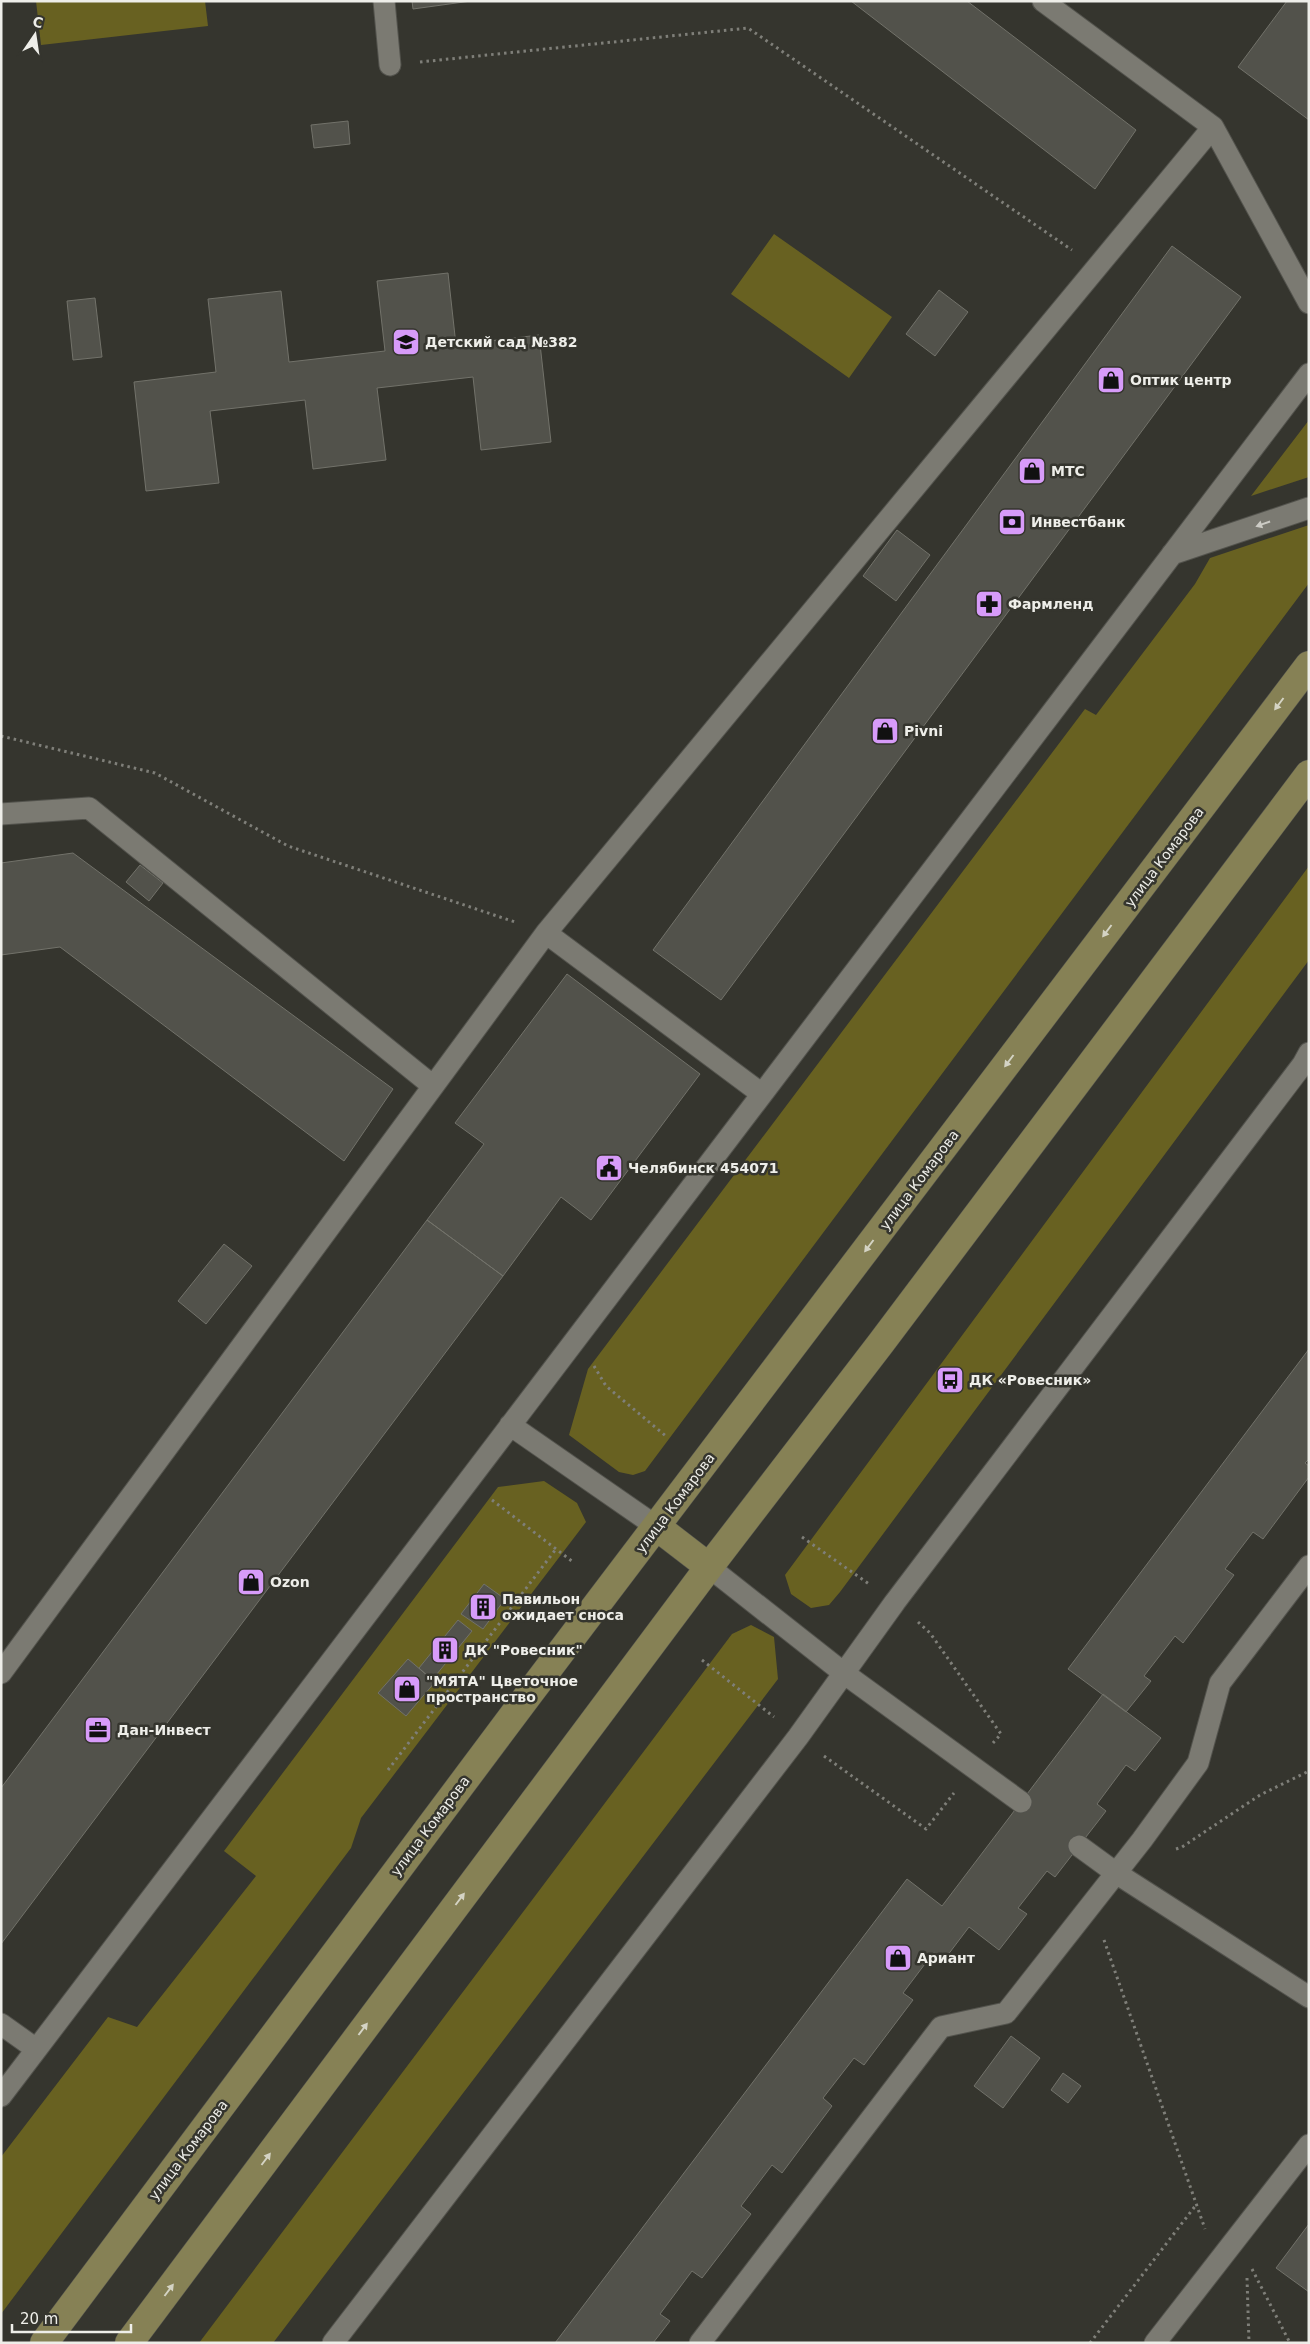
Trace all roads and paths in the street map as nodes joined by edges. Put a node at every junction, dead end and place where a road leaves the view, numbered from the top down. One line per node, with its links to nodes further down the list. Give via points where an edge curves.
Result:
1 (384, 1): 3 (lane)
2 (1042, 1): 4 (lane)
3 (390, 65): 5 (path, via 748,28)
4 (1213, 127): 5 (lane); 6 (lane)
5 (1097, 267): 14 (lane)
6 (1309, 303)
7 (1309, 374): 9 (lane)
8 (1309, 508): 9 (lane, one-way to 9)
9 (1172, 554): 17 (lane)
10 (1309, 665): 22 (main road, улица Комарова, one-way to 22)
11 (1, 736): 14 (path, via 155,774 288,846)
12 (1309, 774): 27 (main road, via 881,1344)
13 (1, 814): 16 (lane, via 89,808)
14 (546, 933): 16 (lane); 17 (lane)
15 (1309, 1053): 28 (lane, via 1298,1072)
16 (433, 1086): 30 (lane)
17 (762, 1094): 18 (lane)
18 (576, 1338): 19 (lane); 20 (path, via 606,1386)
19 (510, 1424): 21 (lane); 22 (lane)
20 (667, 1437)
21 (467, 1482): 24 (path); 42 (lane)
22 (657, 1527): 27 (main road); 49 (main road, улица Комарова)
23 (802, 1537): 28 (path)
24 (556, 1549): 25 (path); 34 (path)
25 (573, 1562)
26 (1309, 1566): 38 (lane, via 1220,1683 1198,1763)
27 (709, 1567): 31 (lane); 50 (main road, one-way to 27)
28 (895, 1602): 31 (lane); 33 (path, via 930,1633 1000,1734)
29 (702, 1660): 32 (path)
30 (1, 1673)
31 (845, 1674): 32 (lane); 33 (lane)
32 (798, 1737): 33 (path, via 926,1830); 51 (lane)
33 (975, 1768): 36 (lane)
34 (388, 1770)
35 (1309, 1771): 38 (path, via 1260,1795 1182,1847)
36 (1021, 1802)
37 (1079, 1846): 38 (lane)
38 (1121, 1867): 39 (lane); 40 (lane)
39 (1092, 1904): 45 (path); 52 (lane, via 1006,2013 941,2027)
40 (1309, 1998)
41 (1, 2024): 42 (lane)
42 (36, 2049): 43 (lane)
43 (1, 2096)
44 (1309, 2145): 46 (lane)
45 (1196, 2205): 46 (path); 53 (path)
46 (1217, 2262): 54 (lane)
47 (1250, 2266): 56 (path)
48 (1247, 2276): 55 (path)
49 (44, 2343)
50 (129, 2343)
51 (334, 2343)
52 (700, 2343)
53 (1090, 2343)
54 (1155, 2343)
55 (1249, 2343)
56 (1290, 2343)

